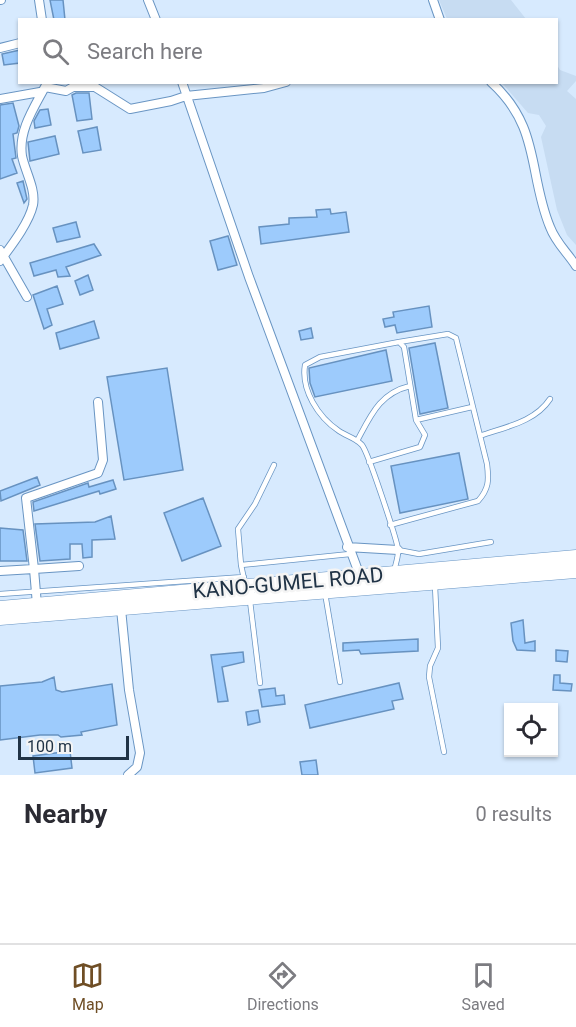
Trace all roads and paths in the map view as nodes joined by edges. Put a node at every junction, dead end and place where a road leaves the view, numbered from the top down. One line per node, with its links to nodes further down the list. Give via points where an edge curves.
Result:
1 (148, 0): 3 (street)
2 (433, 0): 4 (street)
3 (155, 18)
4 (439, 18)
5 (18, 44): 6 (street)
6 (0, 49)
7 (183, 84): 11 (street)
8 (279, 84): 11 (street)
9 (493, 84): 14 (street, via 524,128 550,226 558,244)
10 (44, 87): 11 (street, via 66,91 73,87 95,87 130,109); 12 (street); 13 (street, via 30,111 22,149 33,207)
11 (186, 96): 28 (street)
12 (0, 99)
13 (1, 256): 15 (street)
14 (576, 266)
15 (27, 297)
16 (399, 342): 17 (lane, via 404,347); 20 (lane, via 453,334); 23 (lane, via 320,357 305,365 306,388 314,405 333,427)
17 (410, 386): 21 (lane); 23 (lane, via 384,397)
18 (550, 399): 22 (lane, via 535,416)
19 (98, 402): 33 (street, via 103,460 98,473 26,498)
20 (472, 407): 21 (lane); 22 (lane)
21 (417, 420): 24 (lane, via 425,435 420,447)
22 (480, 436): 26 (lane, via 489,482 478,501)
23 (357, 441): 24 (lane, via 364,447)
24 (369, 462): 26 (lane)
25 (274, 465): 31 (lane, via 255,504 237,529)
26 (390, 525): 29 (lane)
27 (491, 542): 29 (lane, via 419,554)
28 (349, 550): 29 (street); 31 (lane); 36 (street)
29 (398, 550): 37 (lane)
30 (576, 557): 37 (main road, KANO-GUMEL ROAD)
31 (241, 565): 39 (lane)
32 (79, 566): 33 (street)
33 (34, 569): 34 (street); 42 (street)
34 (0, 570)
35 (576, 571): 38 (main road, KANO-GUMEL ROAD)
36 (360, 576): 37 (main road, KANO-GUMEL ROAD); 39 (main road, KANO-GUMEL ROAD)
37 (392, 580): 38 (main road, KANO-GUMEL ROAD); 40 (main road, KANO-GUMEL ROAD)
38 (435, 583): 47 (lane, via 438,648 429,676)
39 (247, 588): 40 (main road, KANO-GUMEL ROAD); 42 (main road, KANO-GUMEL ROAD); 43 (main road, KANO-GUMEL ROAD); 46 (lane)
40 (325, 593): 45 (lane)
41 (0, 594): 42 (lane)
42 (37, 597): 44 (main road, KANO-GUMEL ROAD)
43 (121, 609): 44 (main road, KANO-GUMEL ROAD); 48 (street, via 140,753 137,767)
44 (4, 613)
45 (340, 682)
46 (261, 683)
47 (444, 752)
48 (128, 775)

